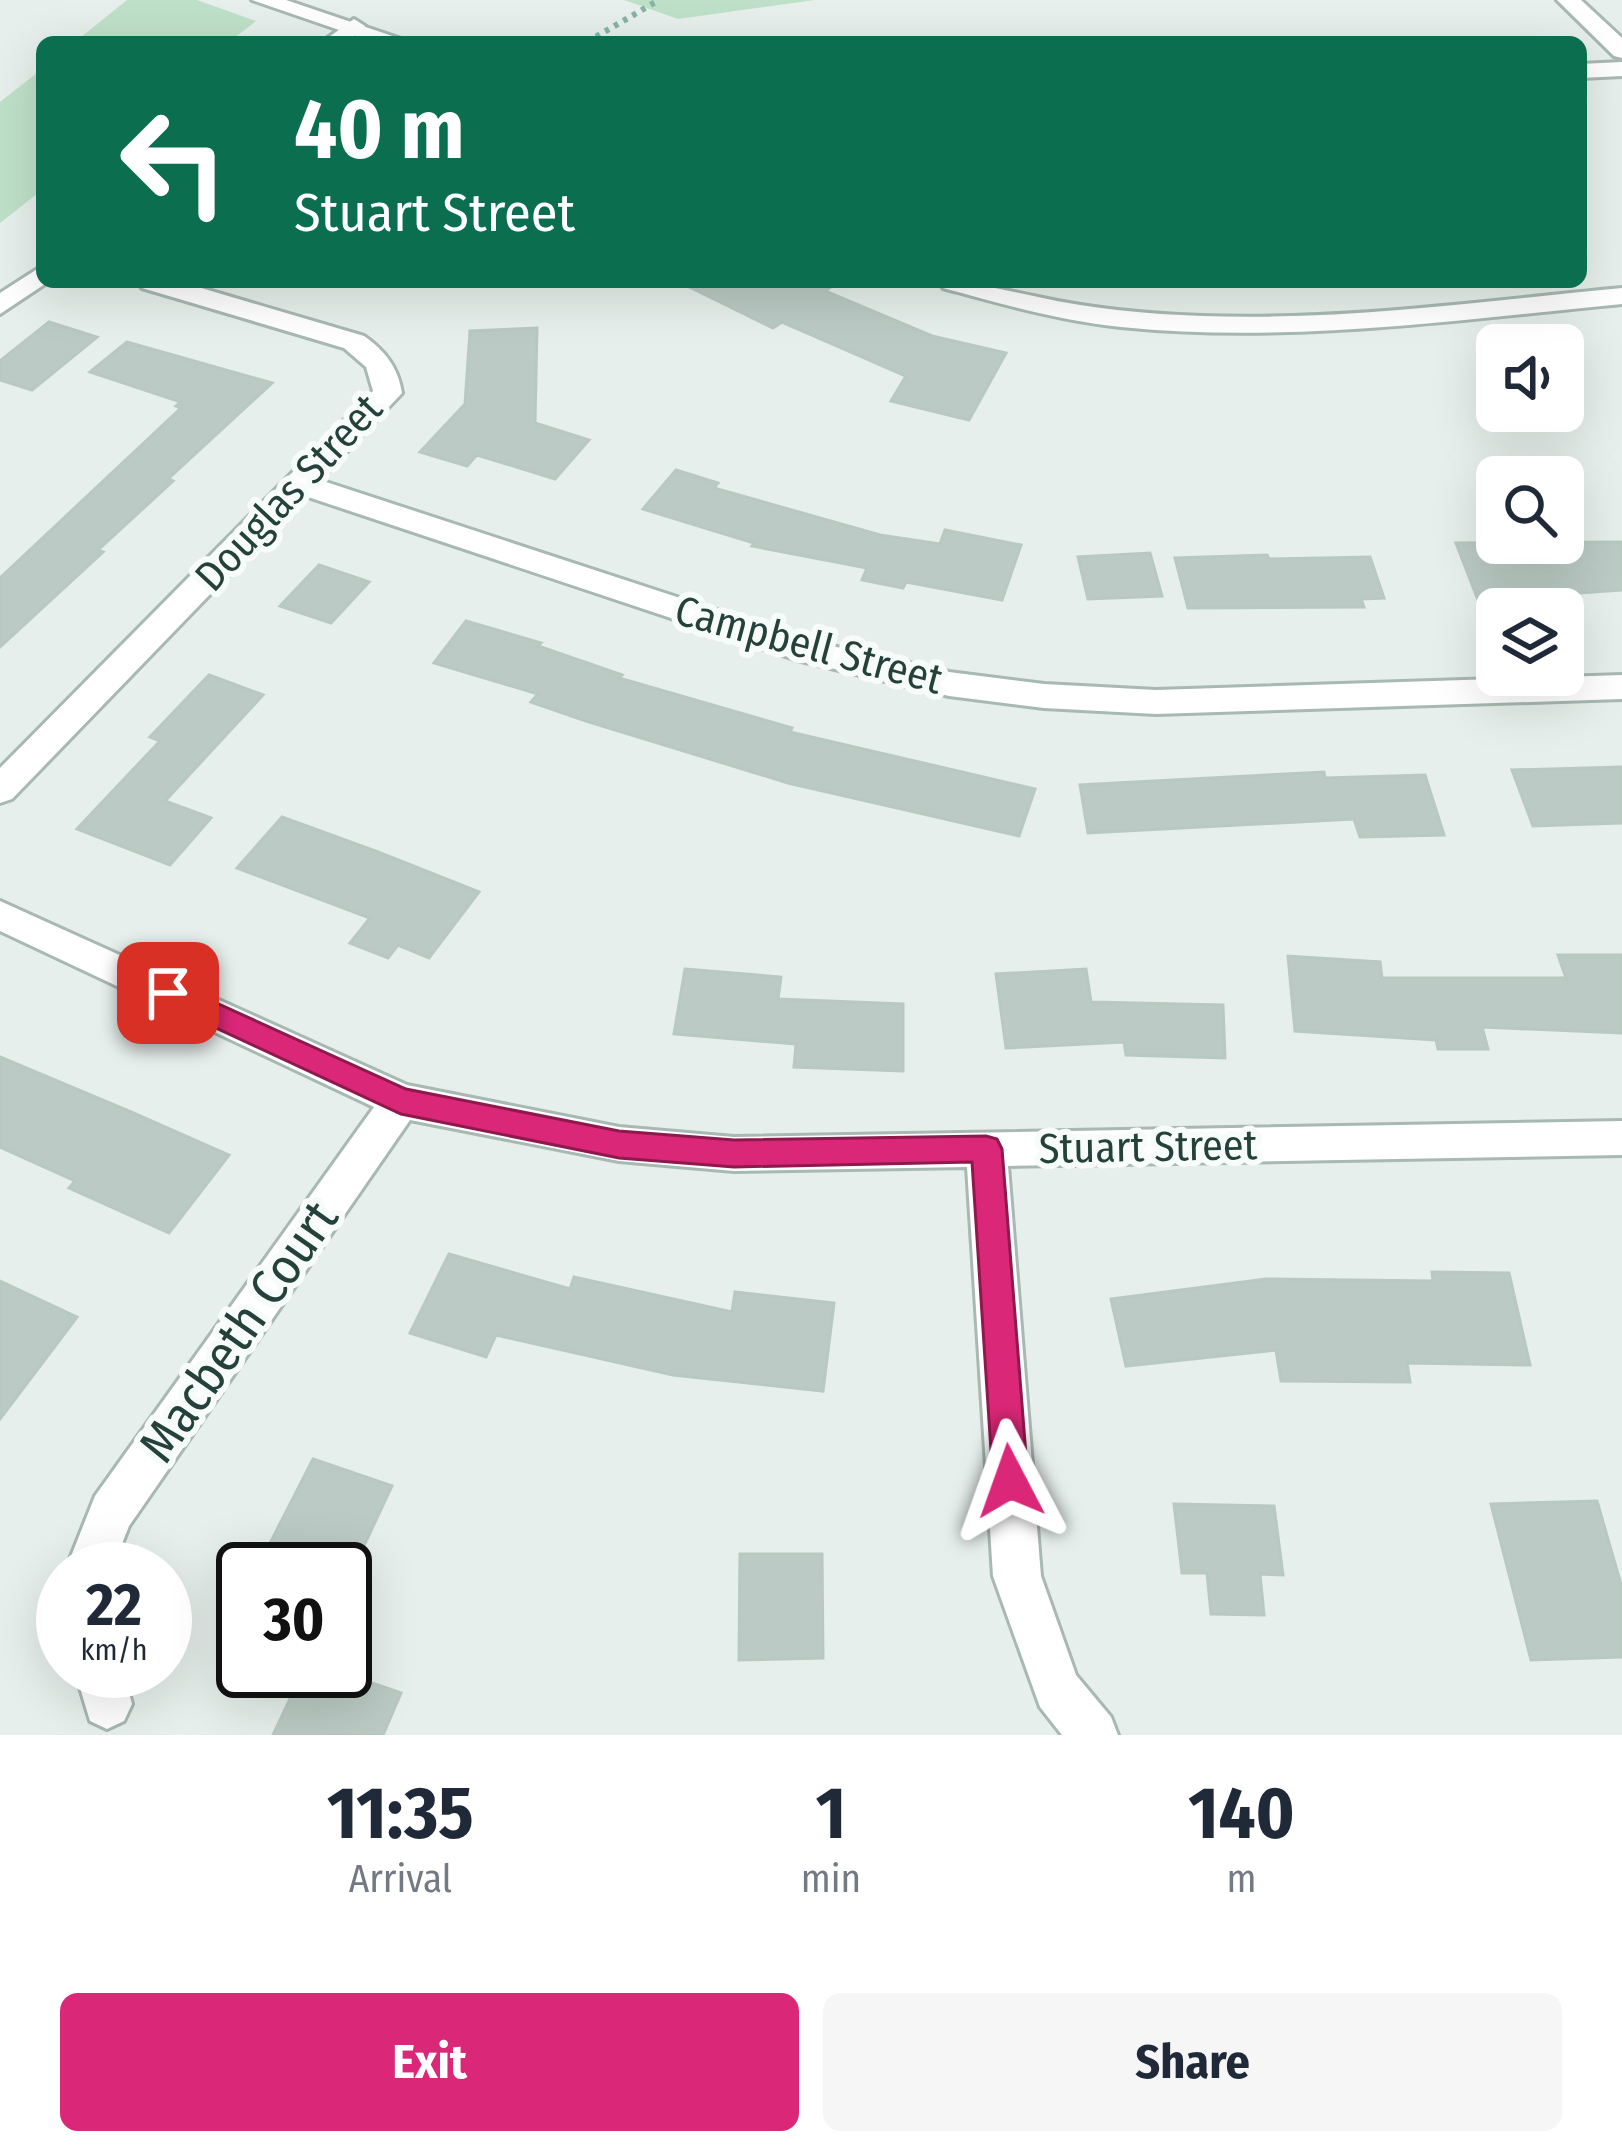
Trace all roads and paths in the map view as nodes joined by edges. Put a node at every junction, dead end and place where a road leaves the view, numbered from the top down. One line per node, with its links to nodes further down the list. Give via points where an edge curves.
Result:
1 (263, 0): 4 (street)
2 (659, 0): 5 (path)
3 (1568, 0): 6 (street)
4 (344, 34)
5 (597, 36)
6 (1622, 51)
7 (1622, 69): 8 (street)
8 (1587, 70)
9 (36, 279): 13 (street)
10 (173, 288): 14 (street, Douglas Street, via 340,337 386,372 388,393)
11 (975, 288): 12 (street, via 1059,311 1196,328)
12 (1622, 296)
13 (0, 306)
14 (301, 484): 15 (street, Campbell Street, via 809,652 949,684 1156,702); 16 (street, Douglas Street)
15 (1622, 687)
16 (0, 790)
17 (0, 915): 18 (street, Stuart Street)
18 (401, 1101): 20 (street, Stuart Street, via 619,1144 734,1154); 21 (street, Macbeth Court, via 111,1512)
19 (1622, 1138): 20 (street, Stuart Street)
20 (986, 1149): 22 (street, via 1017,1576 1057,1690)
21 (99, 1542)
22 (1093, 1735)

